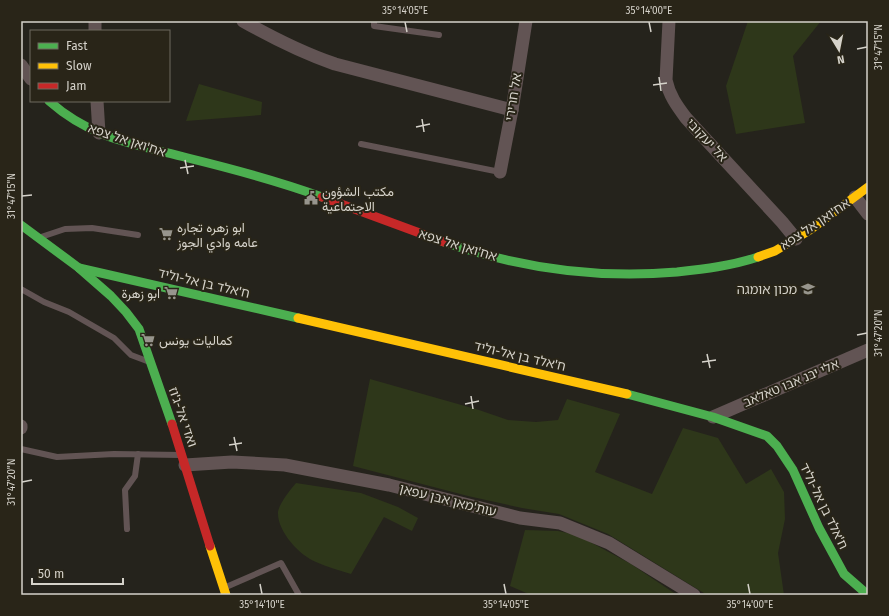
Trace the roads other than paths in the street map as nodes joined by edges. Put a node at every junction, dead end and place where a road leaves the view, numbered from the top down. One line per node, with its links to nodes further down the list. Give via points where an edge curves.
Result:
1 (243, 21): 10 (street, via 279,41 335,64)
2 (374, 21): 5 (lane, via 374,26)
3 (526, 21): 10 (street, אל חרירי)
4 (669, 21): 20 (street, אל יעקובי, via 666,80 674,101 686,118)
5 (438, 35)
6 (21, 65): 7 (street)
7 (30, 78)
8 (50, 102): 11 (street, אח'ואן אל צפא, via 75,121)
9 (97, 102): 11 (street)
10 (512, 110): 13 (street, אל חרירי)
11 (99, 133): 20 (street, אח'ואן אל צפא, via 268,179 446,242 533,266 606,274 673,273 741,263 772,252)
12 (361, 144): 13 (lane)
13 (500, 172)
14 (868, 187): 15 (street, אח'ואן אל צפא)
15 (855, 197): 16 (street); 20 (street, אח'ואן אל צפא)
16 (868, 214)
17 (21, 226): 19 (street, ואדי אל-ג'וז)
18 (138, 235): 19 (lane, via 92,228 65,229)
19 (37, 238): 21 (street, ואדי אל-ג'וז)
20 (796, 239)
21 (79, 268): 24 (street, ואדי אל-ג'וז, via 111,296 139,329); 25 (street, ח'אלד בן אל-וליד, via 636,396)
22 (21, 289): 24 (lane, via 69,312 114,338 132,355)
23 (868, 350): 25 (street, אלי יבנ אבו טאלאב)
24 (150, 363): 28 (street, ואדי אל-ג'וז)
25 (713, 417): 33 (street, ח'אלד בן אל-וליד, via 767,436 777,446 802,488 819,528 844,574)
26 (21, 449): 27 (lane, via 58,457)
27 (138, 454): 28 (lane); 29 (lane, via 135,476 125,490)
28 (184, 460): 30 (street, ואדי אל-ג'וז); 32 (street, עות'מאן אבן עפאן, via 285,465 389,485 520,518 560,522 609,543)
29 (127, 529)
30 (225, 591): 31 (lane, via 281,563)
31 (299, 595)
32 (694, 595)
33 (868, 595)

